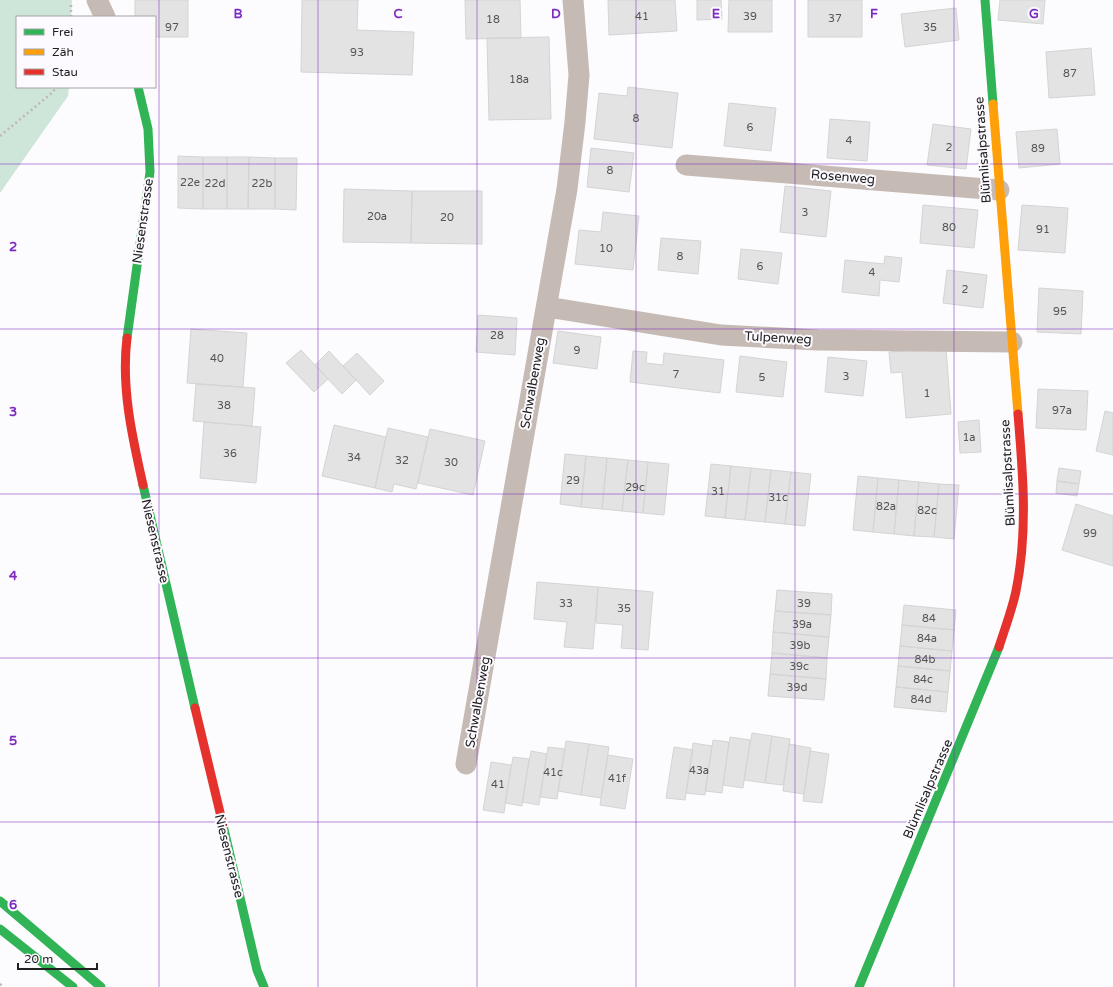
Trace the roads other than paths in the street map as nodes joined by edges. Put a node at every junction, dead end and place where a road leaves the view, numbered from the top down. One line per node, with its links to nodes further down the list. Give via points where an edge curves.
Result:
1 (97, 0): 4 (street)
2 (573, 0): 8 (street, Schwalbenweg, via 579,75 567,189)
3 (985, 0): 7 (main road, Blümlisalpstrasse)
4 (105, 16)
5 (138, 88): 15 (main road, Niesenstrasse, via 146,111 151,140 150,172 124,362 126,403 161,568 257,970)
6 (686, 165): 7 (street, Rosenweg)
7 (999, 190): 9 (main road, Blümlisalpstrasse)
8 (547, 307): 9 (street, Tulpenweg, via 721,335 818,340); 10 (street, Schwalbenweg)
9 (1012, 342): 16 (main road, Blümlisalpstrasse, via 1024,485 1024,528 1016,592 997,655)
10 (466, 764)
11 (0, 902): 14 (main road)
12 (0, 929): 13 (main road)
13 (72, 987)
14 (101, 987)
15 (264, 987)
16 (858, 987)

